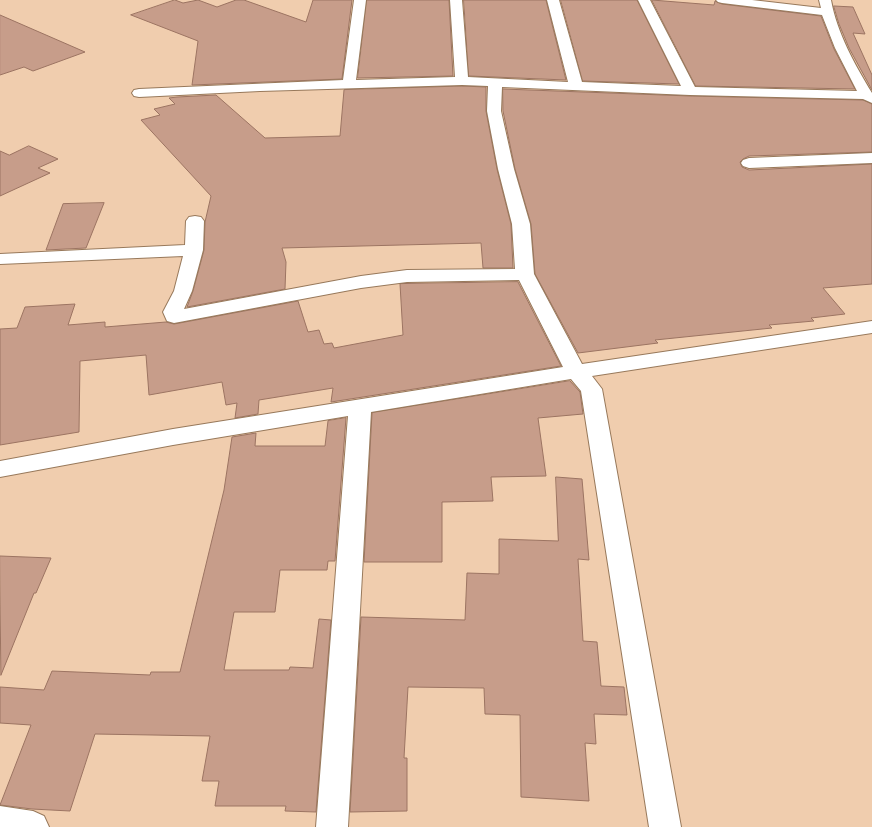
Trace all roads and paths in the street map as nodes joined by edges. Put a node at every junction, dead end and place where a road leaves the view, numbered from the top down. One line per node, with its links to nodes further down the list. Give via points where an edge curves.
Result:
1 (360, 0): 9 (street)
2 (456, 0): 7 (street)
3 (553, 0): 10 (street)
4 (644, 0): 11 (street)
5 (722, 0): 6 (street)
6 (826, 6): 13 (street)
7 (462, 81): 8 (street); 9 (street)
8 (495, 83): 10 (street); 19 (street, via 494,111 521,224)
9 (349, 84): 12 (street)
10 (576, 86): 11 (street)
11 (690, 91): 13 (street)
12 (139, 93)
13 (869, 97)
14 (872, 158): 15 (street)
15 (750, 163)
16 (194, 221): 17 (street)
17 (194, 250): 18 (street); 19 (street, via 183,291 173,312 174,317 361,282 407,276)
18 (0, 259)
19 (525, 274): 21 (street)
20 (872, 327): 21 (street)
21 (576, 372): 22 (street); 27 (street, via 591,389)
22 (360, 408): 23 (street, via 173,437); 26 (street)
23 (0, 469)
24 (0, 822): 25 (street)
25 (33, 827)
26 (332, 827)
27 (665, 827)

